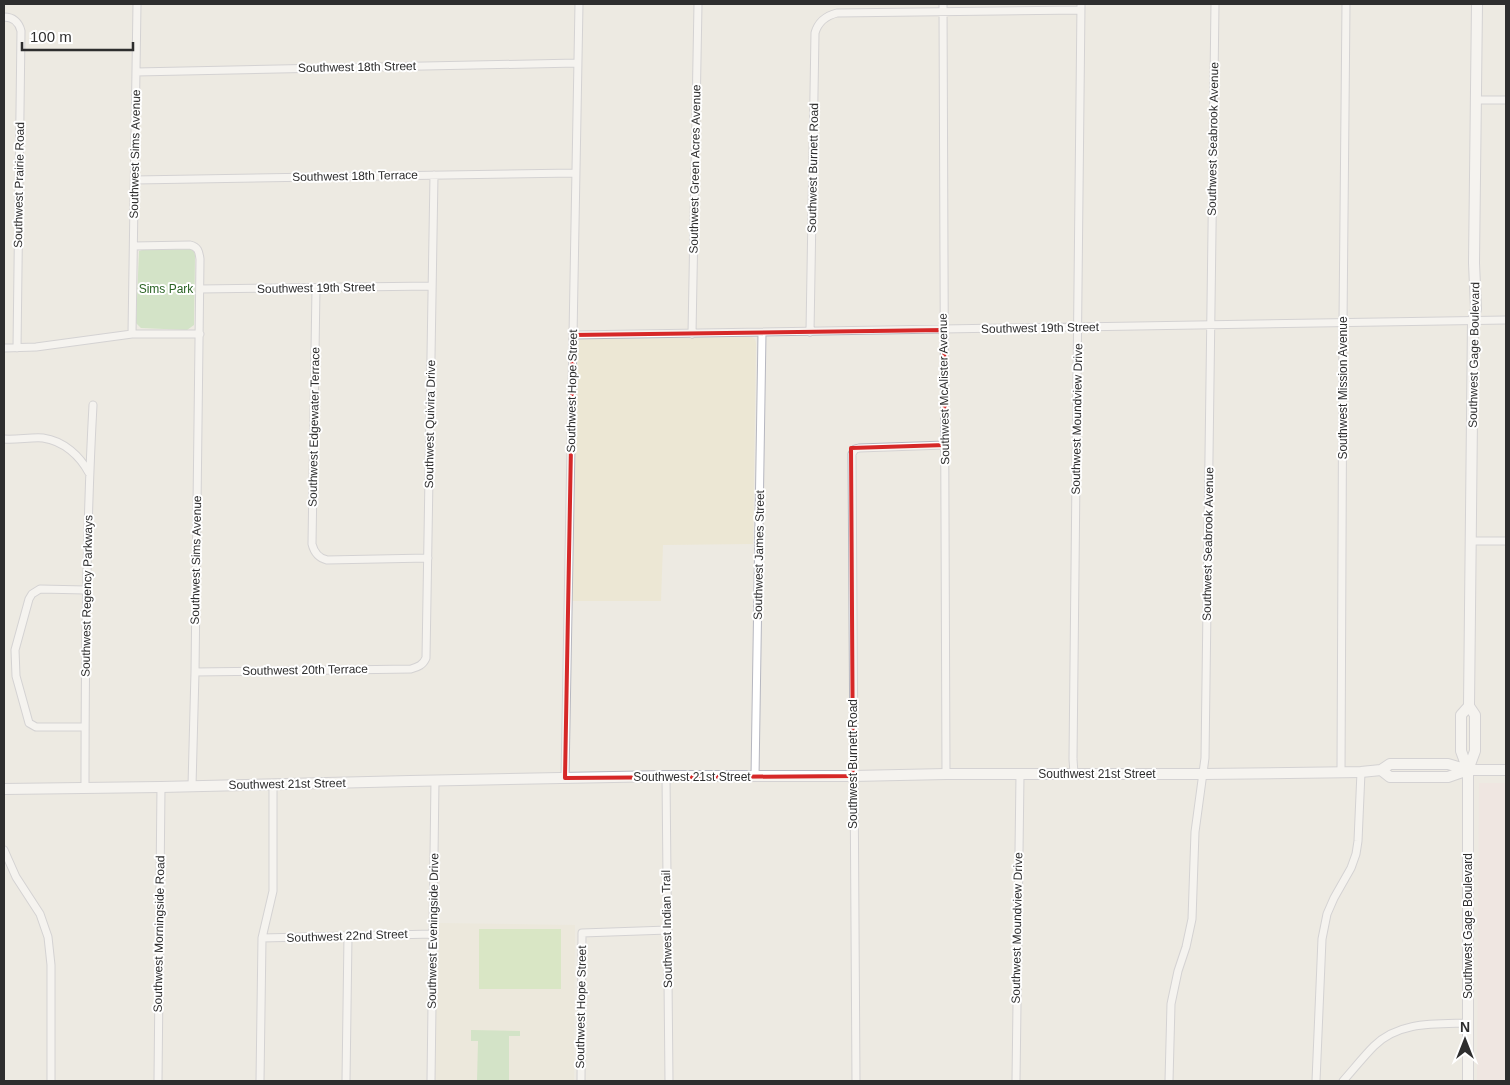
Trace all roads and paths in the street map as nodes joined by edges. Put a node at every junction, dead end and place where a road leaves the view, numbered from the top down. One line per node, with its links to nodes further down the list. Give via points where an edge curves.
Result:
1 (137, 4): 11 (street, Southwest Sims Avenue)
2 (579, 4): 10 (street, Southwest Hope Street)
3 (698, 4): 31 (street, Southwest Green Acres Avenue)
4 (1214, 4): 24 (street, Southwest Seabrook Avenue)
5 (1346, 4): 23 (street, Southwest Mission Avenue)
6 (1477, 4): 12 (main road, Southwest Gage Boulevard)
7 (1081, 7): 8 (street); 25 (street, Southwest Moundview Drive)
8 (943, 8): 26 (street, Southwest McAlister Avenue); 27 (street, Southwest Burnett Road, via 834,13 820,23 815,34)
9 (4, 17): 34 (street, Southwest Prairie Road, via 12,18 21,31)
10 (577, 63): 11 (street, Southwest 18th Street); 14 (street, Southwest Hope Street)
11 (136, 72): 16 (street, Southwest Sims Avenue)
12 (1476, 100): 13 (street); 22 (main road, Southwest Gage Boulevard, via 1476,309)
13 (1506, 100)
14 (575, 173): 15 (street, Southwest 18th Terrace); 32 (street, Southwest Hope Street)
15 (434, 175): 16 (street, Southwest 18th Terrace); 18 (street, Southwest Quivira Drive)
16 (135, 180): 17 (street, Southwest Sims Avenue)
17 (134, 246): 20 (street, Southwest Sims Avenue, via 194,246 200,252); 29 (street, Southwest Sims Avenue)
18 (432, 286): 19 (street, Southwest 19th Street); 41 (street, Southwest Quivira Drive)
19 (316, 288): 20 (street, Southwest 19th Street); 41 (street, Southwest Edgewater Terrace, via 314,550 327,560)
20 (200, 289): 30 (street, Southwest Sims Avenue)
21 (1506, 320): 22 (street, Southwest 19th Street)
22 (1473, 321): 23 (street, Southwest 19th Street); 39 (main road, Southwest Gage Boulevard)
23 (1343, 323): 24 (street, Southwest 19th Street); 48 (street, Southwest Mission Avenue)
24 (1210, 325): 25 (street, Southwest 19th Street); 53 (street, Southwest Seabrook Avenue)
25 (1078, 327): 26 (street, Southwest 19th Street); 52 (street, Southwest Moundview Drive)
26 (944, 330): 27 (street, Southwest 19th Street); 37 (street, Southwest McAlister Avenue)
27 (810, 332): 28 (street, Southwest 19th Street)
28 (762, 333): 31 (street, Southwest 19th Street); 56 (street, Southwest James Street)
29 (132, 334): 30 (street); 34 (street)
30 (200, 334): 44 (street, Southwest Sims Avenue)
31 (692, 334): 32 (street, Southwest 19th Street)
32 (573, 336): 57 (street, Southwest Hope Street)
33 (4, 348): 34 (street)
34 (17, 348)
35 (92, 405): 38 (street, Southwest Regency Parkways)
36 (4, 439): 38 (street, via 43,438 54,441 73,452)
37 (945, 445): 50 (street, Southwest McAlister Avenue); 55 (street, Southwest Burnett Road, via 859,448 851,456)
38 (89, 473): 42 (street, Southwest Regency Parkways)
39 (1471, 541): 40 (street); 46 (main road, Southwest Gage Boulevard, via 1469,706 1462,715 1461,751)
40 (1506, 541)
41 (428, 558): 43 (street, Southwest Quivira Drive, via 426,658)
42 (86, 590): 45 (street, Southwest Regency Parkways); 45 (street, via 40,589 32,594 15,650 16,676 29,723 36,727)
43 (416, 668): 44 (street, Southwest 20th Terrace)
44 (195, 672): 60 (street, Southwest Sims Avenue)
45 (85, 727): 61 (street, Southwest Regency Parkways)
46 (1468, 770): 47 (main road, Southwest 21st Street); 49 (main road, Southwest 21st Street, via 1448,764 1390,764 1381,770); 69 (main road, Southwest Gage Boulevard)
47 (1506, 770)
48 (1342, 772): 49 (main road, Southwest 21st Street); 53 (main road, Southwest 21st Street)
49 (1361, 772): 80 (street, via 1356,854 1331,906 1322,939)
50 (946, 774): 51 (main road, Southwest 21st Street); 55 (main road, Southwest 21st Street)
51 (1020, 774): 52 (main road, Southwest 21st Street); 78 (street, Southwest Moundview Drive)
52 (1074, 774): 53 (main road, Southwest 21st Street)
53 (1204, 774): 79 (street, Southwest Seabrook Avenue, via 1196,818 1192,919 1171,1004)
54 (666, 776): 56 (main road, Southwest 21st Street); 57 (main road, Southwest 21st Street); 65 (street, Southwest Indian Trail)
55 (853, 776): 56 (main road, Southwest 21st Street); 77 (street, Southwest Burnett Road)
56 (755, 777)
57 (565, 778): 58 (main road, Southwest 21st Street)
58 (435, 780): 59 (main road, Southwest 21st Street); 66 (street, Southwest Eveningside Drive)
59 (274, 784): 60 (main road, Southwest 21st Street); 68 (street, via 273,891)
60 (192, 786): 62 (main road, Southwest 21st Street)
61 (85, 788): 62 (main road, Southwest 21st Street); 63 (main road, Southwest 21st Street)
62 (161, 788): 71 (street, Southwest Morningside Road)
63 (4, 789)
64 (4, 850): 70 (street, via 16,877 40,914 48,937 51,965)
65 (668, 930): 75 (street, Southwest Hope Street, via 582,933); 76 (street, Southwest Indian Trail)
66 (433, 934): 67 (street, Southwest 22nd Street); 74 (street, Southwest Eveningside Drive)
67 (348, 936): 68 (street, Southwest 22nd Street); 73 (street)
68 (262, 938): 72 (street)
69 (1468, 1023): 81 (street, via 1427,1024 1397,1032 1375,1045); 82 (main road, Southwest Gage Boulevard)
70 (50, 1081)
71 (158, 1081)
72 (260, 1081)
73 (346, 1081)
74 (431, 1081)
75 (581, 1081)
76 (669, 1081)
77 (856, 1081)
78 (1016, 1081)
79 (1169, 1081)
80 (1316, 1081)
81 (1343, 1081)
82 (1468, 1081)

